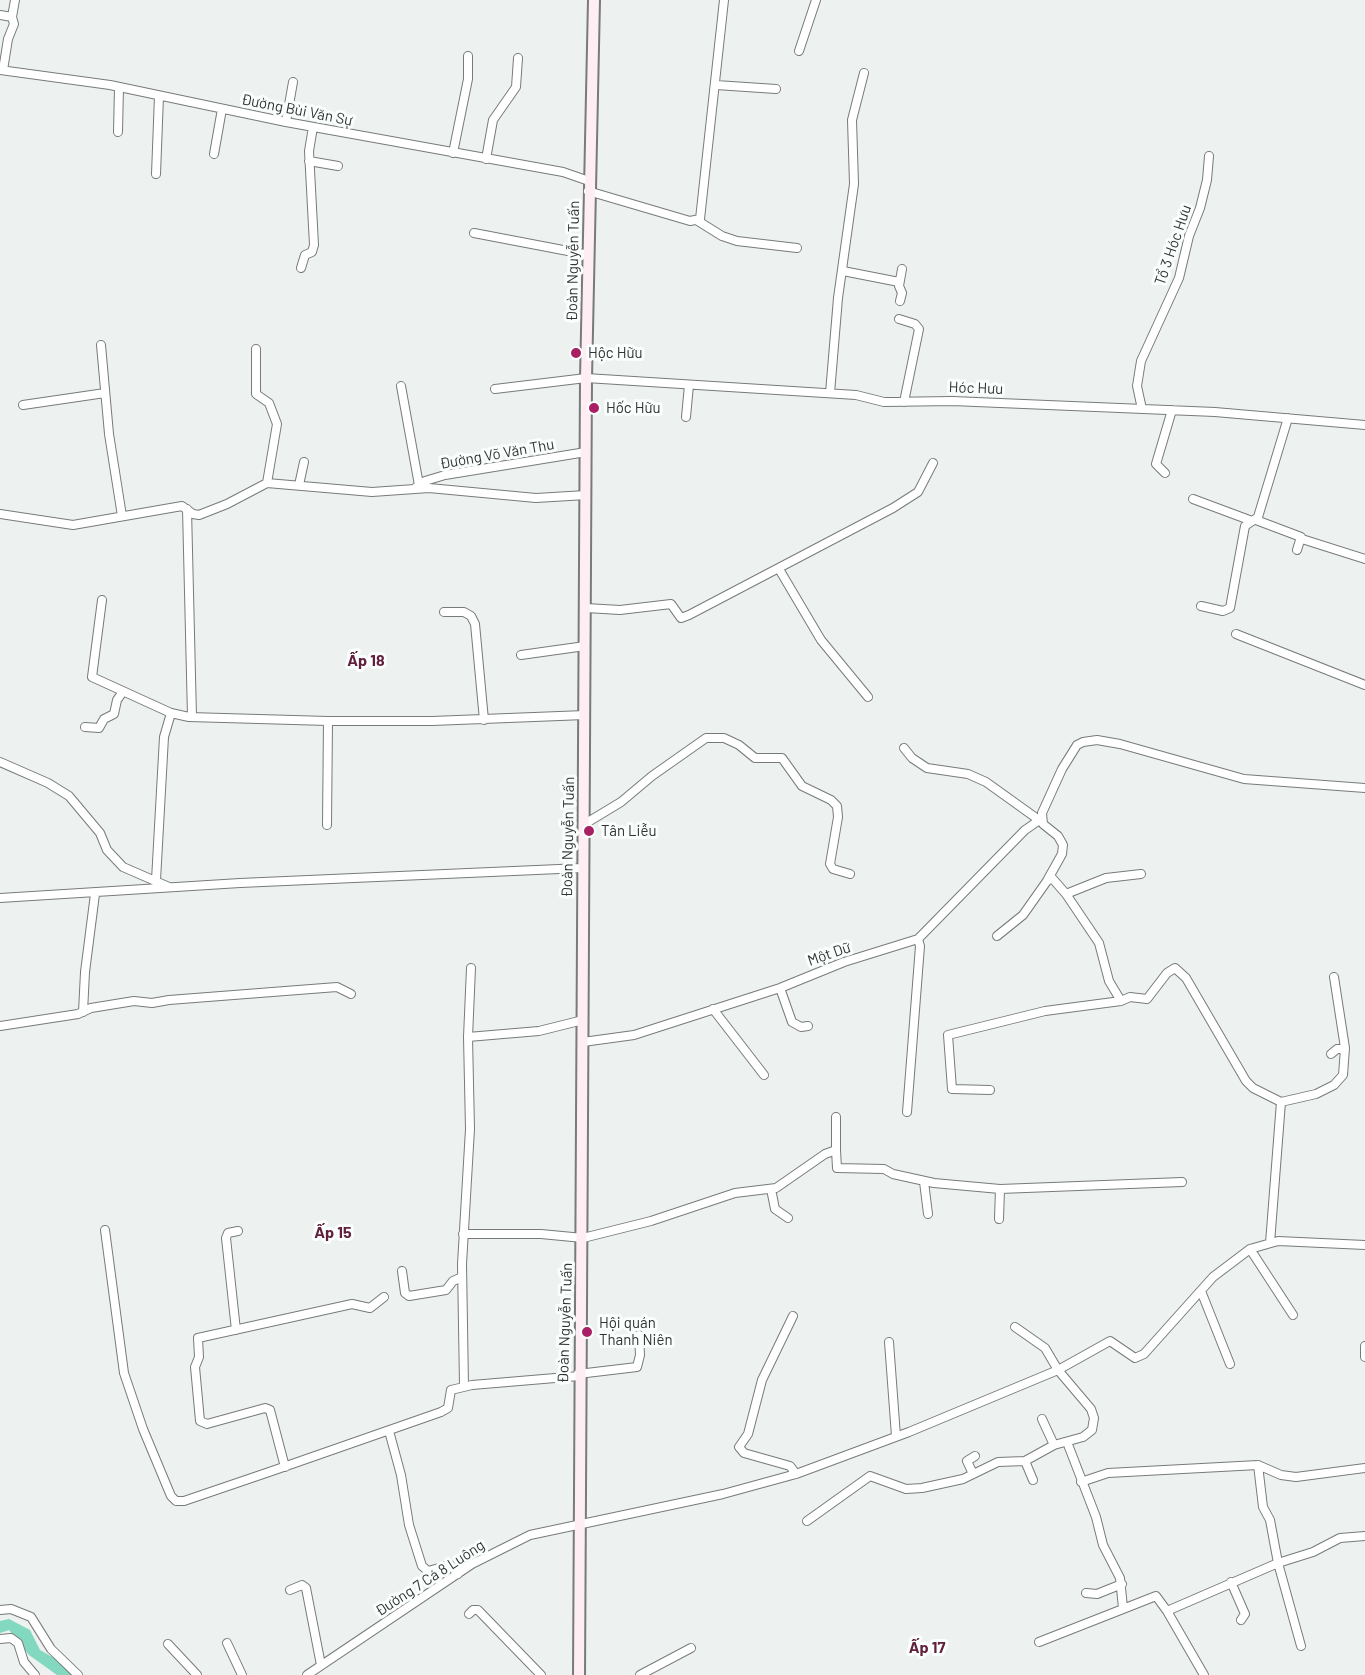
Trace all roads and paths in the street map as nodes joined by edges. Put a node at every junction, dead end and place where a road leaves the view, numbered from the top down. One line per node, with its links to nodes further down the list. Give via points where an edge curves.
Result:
1 (15, 0): 6 (street)
2 (594, 0): 28 (main road, Đoàn Nguyễn Tuấn)
3 (724, 0): 13 (street)
4 (816, 0): 7 (street)
5 (0, 15): 6 (street)
6 (12, 16): 10 (street, via 14,24)
7 (799, 51)
8 (468, 57): 21 (street, via 468,80)
9 (518, 58): 24 (street, via 516,87 493,120)
10 (2, 70): 14 (street, Đường Bùi Văn Sự)
11 (864, 73): 35 (street, via 852,120 854,184)
12 (292, 82): 18 (street)
13 (716, 85): 15 (street); 29 (street)
14 (119, 87): 16 (street, Đường Bùi Văn Sự); 20 (street)
15 (776, 89)
16 (159, 96): 17 (street, Đường Bùi Văn Sự); 27 (street)
17 (222, 109): 18 (street, Đường Bùi Văn Sự); 22 (street)
18 (286, 122): 19 (street, Đường Bùi Văn Sự)
19 (313, 127): 21 (street, Đường Bùi Văn Sự); 25 (street)
20 (118, 132)
21 (453, 153): 24 (street, Đường Bùi Văn Sự)
22 (214, 154)
23 (1209, 156): 49 (street, Tổ 3 Hóc Hưu, via 1207,180 1179,278 1141,360 1137,386)
24 (486, 159): 28 (street, Đường Bùi Văn Sự, via 563,172)
25 (309, 161): 26 (street); 33 (street, via 314,245 312,252 304,255)
26 (338, 166)
27 (156, 174)
28 (589, 185): 29 (street, Đường Bùi Văn Sự, via 640,208); 32 (main road, Đoàn Nguyễn Tuấn)
29 (698, 221): 31 (street, Đường Bùi Văn Sự, via 737,241)
30 (474, 233): 32 (street)
31 (797, 248)
32 (589, 255): 41 (main road, Đoàn Nguyễn Tuấn)
33 (301, 268)
34 (902, 269): 36 (street)
35 (843, 271): 36 (street); 46 (street)
36 (899, 282): 37 (street)
37 (900, 301)
38 (899, 320): 47 (street, via 919,329)
39 (101, 345): 45 (street)
40 (256, 349): 58 (street, via 256,394 269,403 278,424)
41 (586, 378): 42 (street, Hóc Hưu); 44 (street, Hóc Hưu); 54 (main road, Đoàn Nguyễn Tuấn)
42 (689, 384): 46 (street, Hóc Hưu); 51 (street)
43 (401, 386): 60 (street)
44 (495, 389)
45 (105, 393): 48 (street); 65 (street)
46 (830, 393): 47 (street, Hóc Hưu)
47 (904, 402): 49 (street, Hóc Hưu, via 952,400)
48 (23, 405)
49 (1142, 409): 50 (street, Hóc Hưu)
50 (1172, 410): 52 (street, Hóc Hưu); 57 (street, via 1156,464)
51 (686, 417)
52 (1288, 418): 53 (street, Hóc Hưu); 66 (street)
53 (1365, 425)
54 (586, 452): 60 (street, Đường Võ Văn Thu, via 445,475); 61 (main road, Đoàn Nguyễn Tuấn)
55 (304, 462): 59 (street)
56 (933, 463): 70 (street, via 918,492)
57 (1165, 473)
58 (267, 483): 59 (street); 63 (street, via 212,511 193,514)
59 (300, 485): 60 (street, via 372,492)
60 (417, 486): 61 (street, via 536,498)
61 (586, 495): 73 (main road, Đoàn Nguyễn Tuấn)
62 (1192, 499): 66 (street)
63 (187, 509): 65 (street, via 182,506); 83 (street)
64 (0, 514): 65 (street, via 73,525)
65 (122, 516)
66 (1255, 521): 67 (street); 72 (street, via 1245,525 1230,608 1222,611)
67 (1302, 539): 68 (street); 69 (street)
68 (1297, 550)
69 (1365, 560)
70 (779, 569): 73 (street, via 681,618 671,604 620,610); 80 (street, via 821,640)
71 (102, 600): 79 (street, via 92,677)
72 (1201, 606)
73 (586, 608): 76 (main road, Đoàn Nguyễn Tuấn)
74 (444, 612): 84 (street, via 464,612 475,624)
75 (1236, 634): 78 (street)
76 (585, 646): 77 (street); 82 (main road, Đoàn Nguyễn Tuấn)
77 (521, 655)
78 (1365, 685)
79 (122, 693): 81 (street); 86 (street, via 113,715 104,719 99,728)
80 (868, 698)
81 (171, 713): 83 (street); 97 (street, via 164,738)
82 (585, 715): 84 (street); 92 (main road, Đoàn Nguyễn Tuấn)
83 (192, 717): 85 (street)
84 (484, 720): 85 (street)
85 (328, 721): 91 (street)
86 (85, 727)
87 (904, 748): 90 (street, via 927,768 968,774 986,782)
88 (0, 762): 97 (street, via 69,796 123,867)
89 (1365, 788): 90 (street, via 1244,779 1097,740 1077,745)
90 (1040, 820): 96 (street, via 1063,845); 103 (street, Một Dữ, via 1025,830)
91 (327, 825)
92 (583, 825): 93 (main road, Đoàn Nguyễn Tuấn); 94 (street, via 621,802 706,738 724,738 755,758 782,758 802,786 837,806 830,864 833,869)
93 (582, 868): 98 (street); 111 (main road, Đoàn Nguyễn Tuấn)
94 (850, 874)
95 (1141, 874): 100 (street, via 1106,878)
96 (1048, 879): 100 (street, via 1052,878); 102 (street, via 1023,915)
97 (156, 880): 98 (street)
98 (170, 888): 99 (street)
99 (95, 894): 101 (street); 110 (street)
100 (1066, 894): 108 (street, via 1099,943 1109,981)
101 (0, 898)
102 (997, 936)
103 (918, 939): 106 (street, Một Dữ); 121 (street)
104 (471, 968): 114 (street)
105 (1334, 977): 116 (street)
106 (780, 987): 109 (street, Một Dữ); 113 (street, via 792,1022)
107 (351, 994): 110 (street, via 337,987 152,1003 135,1001)
108 (1121, 1001): 119 (street, via 1045,1011 948,1035 952,1089); 120 (street, via 1130,997 1147,999 1167,972 1175,968 1186,978 1246,1081)
109 (713, 1009): 115 (street, Một Dữ, via 634,1035); 118 (street)
110 (83, 1012): 112 (street)
111 (583, 1020): 114 (street, via 539,1031); 115 (main road, Đoàn Nguyễn Tuấn)
112 (0, 1026)
113 (808, 1026)
114 (468, 1037): 133 (street, via 470,1129)
115 (583, 1042): 134 (main road, Đoàn Nguyễn Tuấn)
116 (1345, 1049): 117 (street); 120 (street, via 1345,1068 1339,1081 1316,1094)
117 (1331, 1054)
118 (764, 1075)
119 (990, 1089)
120 (1281, 1102): 135 (street)
121 (907, 1112)
122 (836, 1118): 123 (street)
123 (836, 1150): 124 (street, via 837,1168 884,1169); 126 (street)
124 (924, 1182): 127 (street); 128 (street)
125 (1182, 1182): 127 (street)
126 (771, 1189): 129 (street, via 775,1209); 134 (street, via 735,1193 651,1221)
127 (1000, 1189): 130 (street)
128 (928, 1214)
129 (788, 1218)
130 (999, 1219)
131 (105, 1230): 162 (street, via 124,1373 171,1496 184,1501)
132 (238, 1231): 145 (street, via 228,1233 226,1238)
133 (463, 1234): 134 (street); 139 (street)
134 (583, 1238): 152 (main road, Đoàn Nguyễn Tuấn)
135 (1270, 1243): 136 (street); 137 (street)
136 (1365, 1245)
137 (1250, 1249): 140 (street); 142 (street)
138 (402, 1271): 139 (street, via 405,1293 409,1296 446,1290)
139 (462, 1277): 153 (street)
140 (1201, 1291): 150 (street); 151 (street, Đường 7 Cá 8 Luông, via 1144,1354 1134,1358 1110,1341)
141 (384, 1297): 145 (street, via 370,1308 352,1304)
142 (1293, 1315)
143 (793, 1316): 164 (street, via 762,1380 748,1434 739,1447 744,1453 790,1466)
144 (1015, 1327): 151 (street, via 1045,1348)
145 (236, 1330): 162 (street, via 198,1338 195,1367 200,1421 207,1424 265,1408 270,1410)
146 (639, 1335): 152 (street, via 637,1367)
147 (889, 1342): 156 (street)
148 (1365, 1346): 149 (street)
149 (1365, 1357)
150 (1230, 1364)
151 (1058, 1370): 156 (street, Đường 7 Cá 8 Luông); 157 (street, via 1077,1390 1094,1418 1092,1430)
152 (579, 1375): 153 (street); 169 (main road, Đoàn Nguyễn Tuấn)
153 (464, 1386): 155 (street, via 451,1390 448,1408)
154 (1042, 1419): 158 (street)
155 (389, 1431): 162 (street); 172 (street, via 409,1526 422,1566 428,1571 450,1565)
156 (896, 1436): 164 (street, Đường 7 Cá 8 Luông)
157 (1067, 1442): 158 (street); 167 (street)
158 (1054, 1445): 160 (street)
159 (975, 1456): 165 (street, via 967,1461)
160 (1025, 1461): 165 (street, via 998,1462); 166 (street)
161 (1258, 1465): 163 (street, via 1296,1477); 167 (street, via 1108,1473); 171 (street, via 1263,1507 1270,1520)
162 (285, 1467)
163 (1365, 1468)
164 (796, 1474): 169 (street, Đường 7 Cá 8 Luông)
165 (973, 1474): 168 (street, via 948,1483 906,1489 870,1476)
166 (1033, 1480)
167 (1081, 1482): 174 (street, via 1103,1545)
168 (807, 1521)
169 (578, 1527): 172 (street, Đường 7 Cá 8 Luông, via 552,1528 530,1535); 195 (main road, Đoàn Nguyễn Tuấn)
170 (1365, 1536): 171 (street, via 1340,1538)
171 (1278, 1563): 173 (street); 186 (street)
172 (458, 1574): 188 (street, Đường 7 Cá 8 Luông)
173 (1231, 1582): 179 (street); 181 (street, via 1245,1614)
174 (1122, 1584): 176 (street, via 1097,1594); 177 (street)
175 (290, 1590): 188 (street, via 302,1585 306,1588)
176 (1086, 1593)
177 (1123, 1608): 179 (street, via 1158,1596); 183 (street)
178 (0, 1610): 190 (street, via 22,1611 31,1617 51,1649)
179 (1167, 1611): 197 (street)
180 (469, 1614): 194 (street, via 478,1610)
181 (1241, 1620)
182 (0, 1639): 189 (street, via 11,1638 18,1643 24,1662)
183 (1040, 1642)
184 (168, 1644): 191 (street)
185 (227, 1644): 192 (street)
186 (1301, 1646)
187 (691, 1648): 196 (street)
188 (321, 1665): 193 (street, Đường 7 Cá 8 Luông)
189 (35, 1675)
190 (78, 1675)
191 (197, 1675)
192 (242, 1675)
193 (307, 1675)
194 (541, 1675)
195 (579, 1675)
196 (640, 1675)
197 (1204, 1675)

